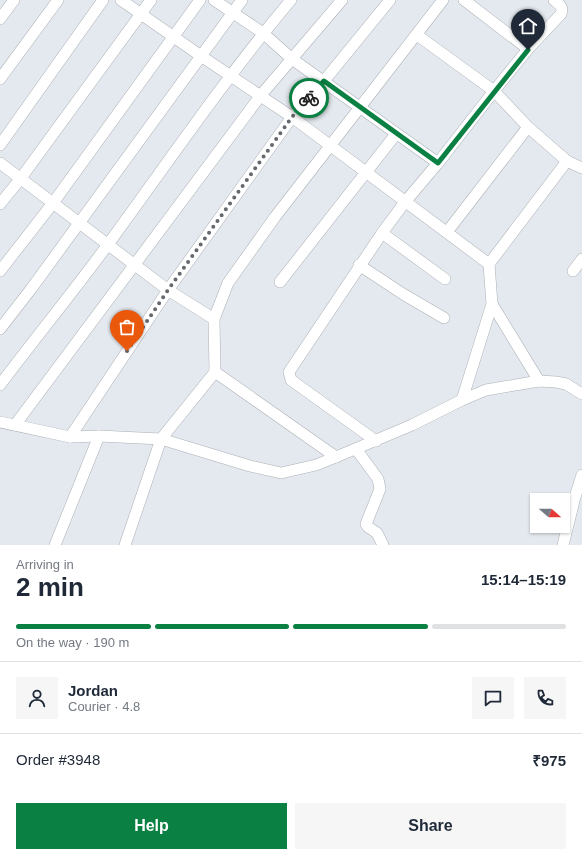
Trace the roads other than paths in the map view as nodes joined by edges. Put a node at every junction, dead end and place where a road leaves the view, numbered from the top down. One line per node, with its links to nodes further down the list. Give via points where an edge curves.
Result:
1 (14, 0): 17 (street)
2 (58, 0): 25 (street)
3 (103, 0): 33 (street)
4 (121, 0): 16 (street)
5 (152, 0): 16 (street)
6 (200, 0): 20 (street)
7 (214, 0): 15 (street)
8 (242, 0): 15 (street)
9 (291, 0): 18 (street)
10 (342, 0): 23 (street)
11 (390, 0): 26 (street)
12 (443, 0): 19 (street)
13 (464, 0): 21 (street)
14 (554, 0): 21 (street, via 561,6 561,14)
15 (232, 13): 18 (street); 22 (street)
16 (141, 14): 20 (street); 40 (street)
17 (0, 19)
18 (263, 33): 23 (street); 24 (street)
19 (417, 35): 27 (street); 29 (street)
20 (172, 36): 22 (street); 42 (street)
21 (528, 50): 27 (street)
22 (201, 56): 24 (street); 44 (street)
23 (292, 59): 26 (street); 28 (street)
24 (230, 76): 28 (street); 47 (street)
25 (0, 79)
26 (324, 81): 29 (street); 30 (street)
27 (494, 90): 31 (street); 37 (street)
28 (261, 95): 30 (street); 50 (street)
29 (360, 108): 32 (street); 34 (street)
30 (292, 117): 34 (street); 56 (street)
31 (528, 127): 35 (street); 45 (street)
32 (396, 134): 37 (street); 39 (street)
33 (0, 145)
34 (331, 147): 39 (street); 59 (street, via 275,217 228,283)
35 (567, 161): 38 (street); 49 (street)
36 (0, 163): 40 (street)
37 (438, 163): 41 (street)
38 (582, 168)
39 (366, 172): 41 (street); 55 (street)
40 (21, 178): 42 (street); 43 (street)
41 (405, 202): 45 (street); 46 (street)
42 (53, 203): 44 (street); 52 (street)
43 (0, 204)
44 (79, 223): 47 (street); 60 (street)
45 (447, 232): 49 (street)
46 (382, 233): 51 (street); 54 (street)
47 (108, 244): 50 (street); 65 (street)
48 (582, 259): 53 (street)
49 (489, 264): 57 (street)
50 (135, 265): 56 (street); 69 (street)
51 (360, 265): 58 (street); 73 (street, via 289,372 291,380)
52 (0, 271)
53 (573, 271)
54 (445, 279)
55 (280, 282)
56 (168, 290): 59 (street); 71 (street)
57 (492, 304): 62 (street); 67 (street)
58 (444, 318)
59 (214, 319): 61 (street)
60 (0, 329)
61 (215, 372): 72 (street); 75 (street)
62 (539, 381): 64 (street); 67 (street, via 486,390)
63 (582, 383): 64 (street)
64 (566, 384): 66 (street)
65 (0, 385)
66 (582, 394)
67 (462, 400): 73 (street)
68 (0, 422): 69 (street)
69 (15, 425): 71 (street)
70 (99, 436): 71 (street); 72 (street); 78 (street)
71 (70, 437)
72 (160, 439): 75 (street, via 282,473); 79 (street)
73 (376, 441): 74 (street)
74 (356, 449): 75 (street); 80 (street, via 380,484 366,524 376,533)
75 (336, 457)
76 (582, 475): 77 (street)
77 (578, 499): 81 (street)
78 (55, 545)
79 (125, 545)
80 (383, 545)
81 (563, 545)

